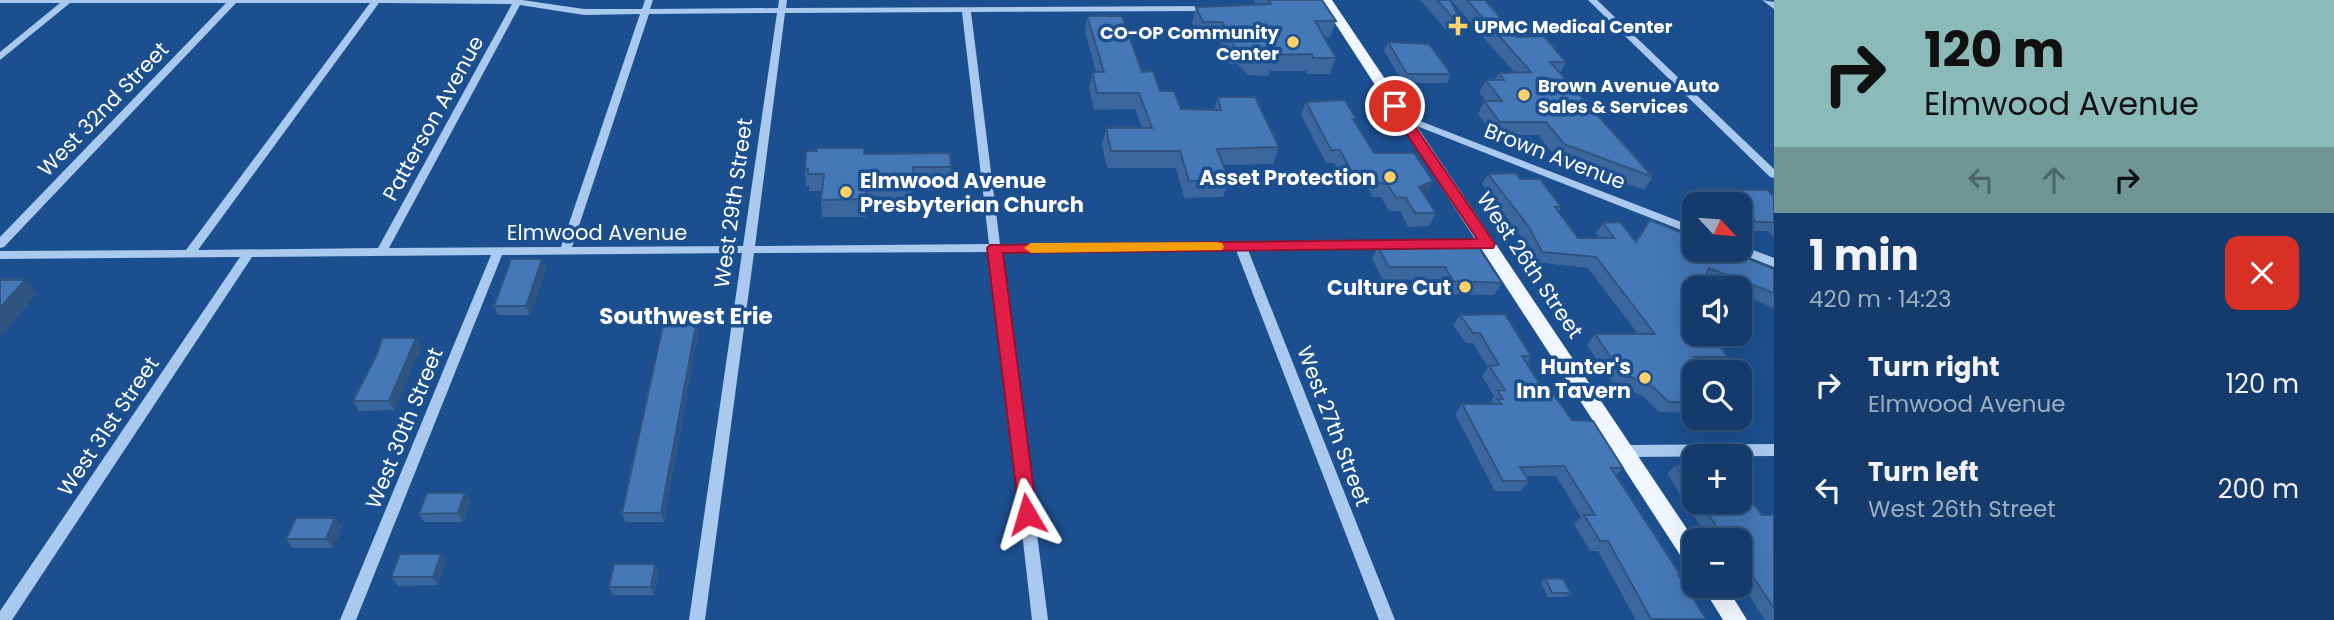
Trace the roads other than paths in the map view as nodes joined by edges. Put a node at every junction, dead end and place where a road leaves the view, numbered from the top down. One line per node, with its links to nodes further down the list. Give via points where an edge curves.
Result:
1 (0, 0): 2 (street)
2 (68, 0): 3 (street); 16 (street)
3 (234, 0): 4 (street); 20 (street, West 32nd Street)
4 (377, 0): 8 (street); 30 (street)
5 (649, 0): 15 (street)
6 (1592, 0): 18 (street)
7 (1766, 0): 12 (street)
8 (518, 1): 15 (street, via 574,12); 27 (street, Patterson Avenue)
9 (1095, 4): 13 (street); 14 (street)
10 (782, 5): 14 (street); 15 (street); 24 (street, West 29th Street)
11 (1324, 5): 17 (main road, West 26th Street)
12 (1774, 6)
13 (1217, 8)
14 (966, 10): 23 (street)
15 (645, 12): 26 (street)
16 (0, 57)
17 (1402, 117): 19 (street, Brown Avenue); 21 (main road, West 26th Street)
18 (1774, 175)
19 (1682, 226)
20 (0, 244)
21 (1487, 244): 22 (street, Elmwood Avenue); 34 (main road, West 26th Street)
22 (1241, 247): 23 (street, Elmwood Avenue); 41 (street, West 27th Street)
23 (995, 248): 24 (street, Elmwood Avenue); 40 (street)
24 (748, 250): 26 (street, Elmwood Avenue); 39 (street, West 29th Street)
25 (498, 252): 26 (street, Elmwood Avenue); 27 (street, Elmwood Avenue); 38 (street, West 30th Street)
26 (565, 252)
27 (381, 253): 31 (street, Elmwood Avenue)
28 (1752, 254): 32 (street)
29 (0, 255): 30 (street, Elmwood Avenue)
30 (188, 255): 31 (street, Elmwood Avenue)
31 (247, 255): 37 (street, West 31st Street)
32 (1774, 263)
33 (1774, 450): 34 (street)
34 (1625, 451): 35 (main road, West 26th Street)
35 (1682, 539)
36 (1721, 598): 42 (main road)
37 (3, 620)
38 (348, 620)
39 (697, 620)
40 (1040, 620)
41 (1387, 620)
42 (1736, 620)

